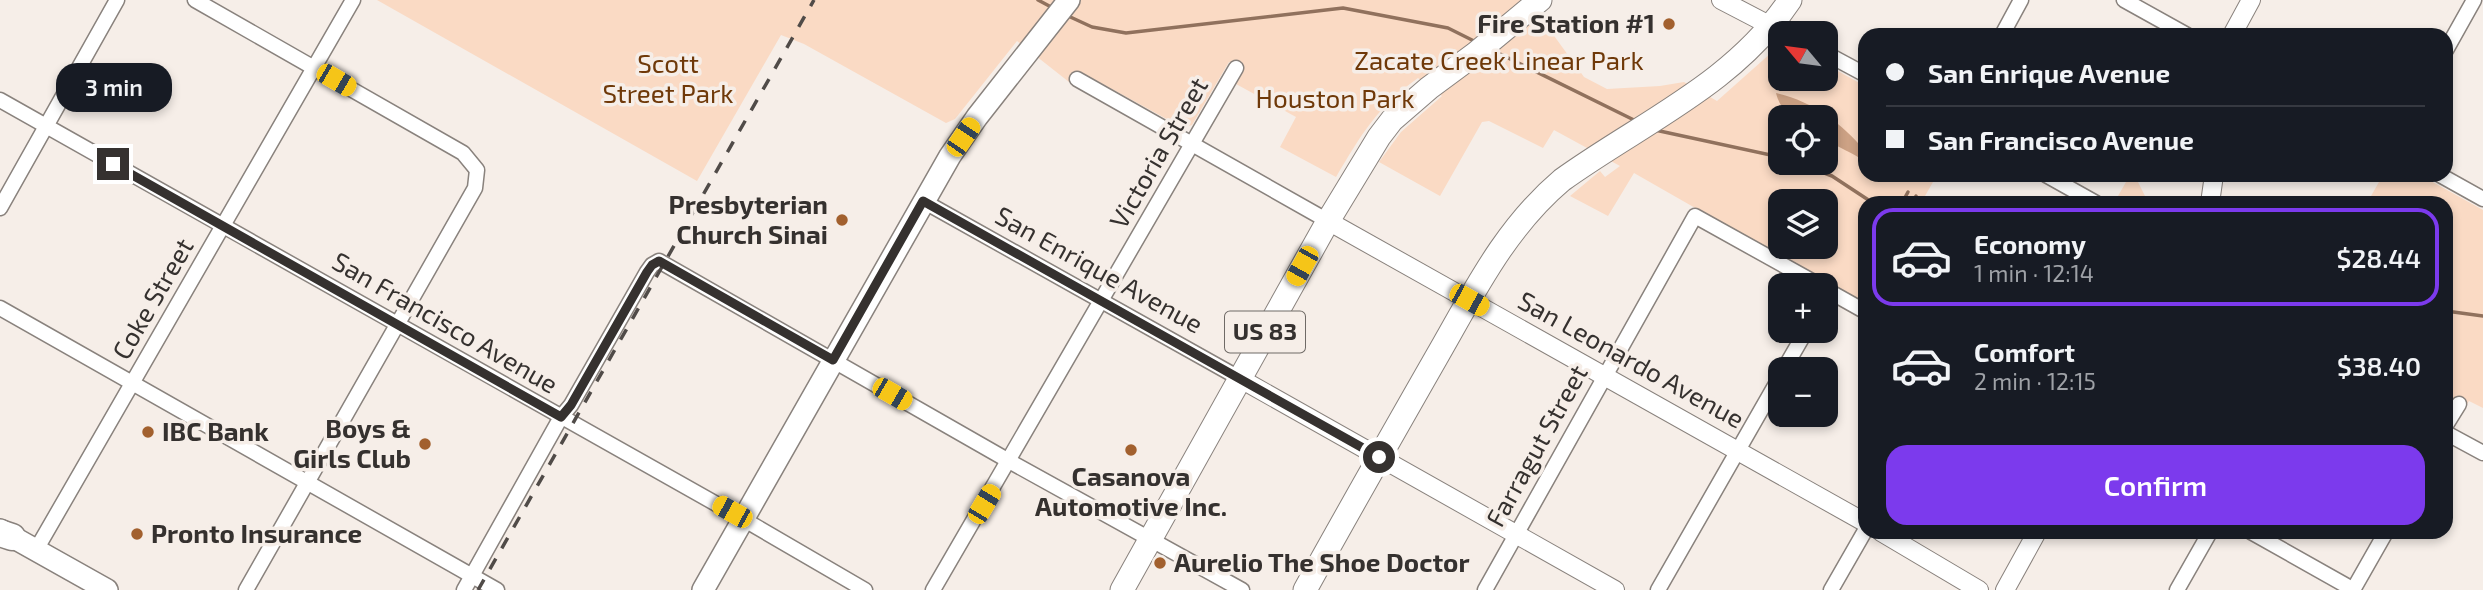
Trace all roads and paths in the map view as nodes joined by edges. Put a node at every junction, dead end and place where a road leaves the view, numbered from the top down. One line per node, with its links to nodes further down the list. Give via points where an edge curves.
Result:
1 (117, 0): 25 (street)
2 (195, 0): 20 (street)
3 (353, 0): 20 (street, Coke Street)
4 (1069, 0): 31 (main road, via 977,117)
5 (1721, 0): 13 (street)
6 (1790, 0): 12 (main road)
7 (2021, 0): 14 (street)
8 (2124, 0): 15 (street)
9 (2250, 0): 16 (street)
10 (2474, 0): 18 (street)
11 (1536, 3): 33 (main road, US 83, via 1392,120)
12 (1783, 21)
13 (1768, 23)
14 (2006, 28)
15 (2174, 28)
16 (2236, 28)
17 (1768, 37): 37 (main road, via 1700,91 1562,180 1527,212)
18 (2453, 38)
19 (1838, 60): 22 (street)
20 (315, 68): 34 (street, Coke Street); 41 (street, via 463,153 477,170 475,188)
21 (1236, 68): 26 (street, Victoria Street)
22 (1858, 71)
23 (1077, 79): 26 (street, San Leonardo Avenue)
24 (0, 100): 25 (street, San Francisco Avenue)
25 (46, 126): 32 (street); 34 (street, San Francisco Avenue)
26 (1192, 144): 33 (street, San Leonardo Avenue); 38 (street, Victoria Street)
27 (2058, 182): 29 (street)
28 (2453, 182): 30 (street)
29 (2084, 196)
30 (2483, 199)
31 (923, 201): 38 (street, San Enrique Avenue); 42 (main road)
32 (0, 208)
33 (1328, 221): 37 (street, San Leonardo Avenue); 44 (main road, US 83)
34 (223, 226): 41 (street, San Francisco Avenue); 45 (street, Coke Street)
35 (1795, 273): 43 (street, Farragut Street, via 1695,216)
36 (1838, 297): 40 (street)
37 (1469, 300): 43 (street, San Leonardo Avenue); 53 (main road)
38 (1101, 302): 44 (street, San Enrique Avenue); 54 (street, Victoria Street)
39 (0, 308): 45 (street)
40 (1858, 308)
41 (396, 324): 49 (street, San Francisco Avenue); 55 (street)
42 (833, 360): 49 (street, via 659,261 647,272); 54 (street); 57 (main road)
43 (1604, 375): 51 (street, San Leonardo Avenue); 59 (street, Farragut Street)
44 (1239, 378): 53 (street, San Enrique Avenue); 60 (main road, US 83)
45 (132, 383): 55 (street); 67 (street, Coke Street)
46 (1768, 398): 51 (street)
47 (2459, 404): 48 (street)
48 (2453, 414)
49 (561, 417): 57 (street, San Francisco Avenue); 68 (street)
50 (2453, 437): 52 (street)
51 (1738, 451): 56 (street, San Leonardo Avenue); 81 (street)
52 (2483, 453)
53 (1379, 457): 59 (street, San Enrique Avenue); 78 (main road)
54 (1009, 461): 60 (street); 75 (street, Victoria Street)
55 (306, 482): 68 (street); 70 (street)
56 (1858, 518)
57 (743, 519): 73 (main road); 74 (street, San Francisco Avenue)
58 (4, 534): 67 (main road)
59 (1517, 534): 79 (street, Farragut Street); 80 (street, San Enrique Avenue)
60 (1151, 539): 76 (main road, US 83); 77 (street)
61 (1860, 539): 82 (street)
62 (1893, 539): 83 (street)
63 (2033, 539): 84 (street)
64 (2206, 539): 85 (street)
65 (2263, 539): 86 (street)
66 (2382, 539): 86 (street)
67 (36, 550): 69 (main road)
68 (471, 575): 71 (street); 72 (street)
69 (107, 590)
70 (246, 590)
71 (464, 590)
72 (497, 590)
73 (703, 590)
74 (865, 590)
75 (933, 590)
76 (1122, 590)
77 (1242, 590)
78 (1305, 590)
79 (1485, 590)
80 (1615, 590)
81 (1658, 590)
82 (1831, 590)
83 (1979, 590)
84 (2005, 590)
85 (2177, 590)
86 (2353, 590)

